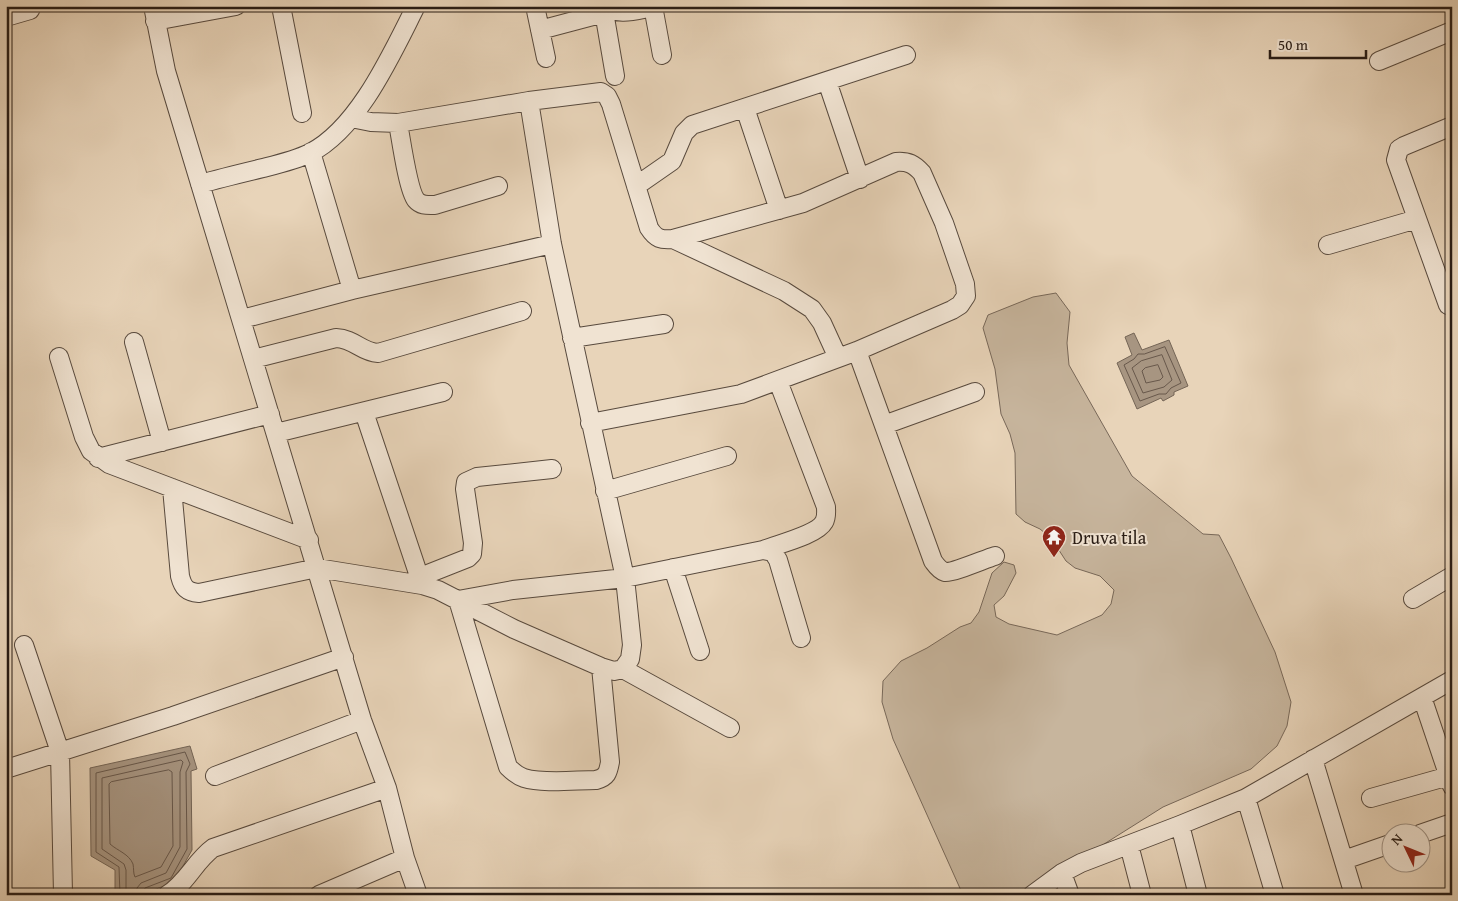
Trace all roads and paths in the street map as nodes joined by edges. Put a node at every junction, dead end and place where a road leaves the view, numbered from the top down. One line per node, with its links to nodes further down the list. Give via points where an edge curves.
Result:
1 (32, 6): 9 (street, via 30,10)
2 (281, 6): 20 (street)
3 (416, 6): 21 (street, via 384,67)
4 (536, 6): 10 (street)
5 (231, 7): 8 (street)
6 (653, 7): 7 (street, via 616,12); 12 (street)
7 (605, 9): 10 (street); 16 (street)
8 (154, 14): 26 (street, via 166,71)
9 (6, 18)
10 (540, 30): 14 (street)
11 (1452, 31): 15 (street)
12 (662, 55)
13 (906, 55): 17 (street)
14 (546, 58)
15 (1379, 61)
16 (615, 76)
17 (827, 81): 19 (street); 25 (street)
18 (529, 101): 22 (street); 28 (street, via 593,92 607,96); 32 (street)
19 (745, 108): 28 (street, via 692,126 684,132 672,161); 29 (street)
20 (302, 113)
21 (351, 118): 22 (street); 24 (street)
22 (398, 123): 27 (street, via 412,192 420,204 435,205)
23 (1452, 126): 30 (street, via 1411,142 1397,154 1396,160)
24 (311, 152): 26 (street, via 290,161); 35 (street)
25 (860, 179): 29 (street); 42 (street, via 896,162 907,161 916,166 944,222 966,296 952,310)
26 (200, 184): 38 (street)
27 (498, 186)
28 (636, 186): 31 (street, via 655,237)
29 (779, 210): 31 (street)
30 (1417, 219): 33 (street); 34 (street)
31 (673, 239): 44 (street, via 784,290 812,308)
32 (552, 244): 35 (street); 40 (street)
33 (1328, 245)
34 (1444, 270): 36 (street)
35 (352, 290): 38 (street)
36 (1448, 305)
37 (522, 311): 45 (street, via 378,353 370,353 346,338 336,338)
38 (242, 320): 45 (street)
39 (664, 324): 40 (street)
40 (572, 338): 51 (street)
41 (134, 342): 54 (street)
42 (857, 351): 44 (street); 52 (street)
43 (59, 356): 56 (street, via 84,438)
44 (838, 358): 46 (street)
45 (253, 359): 50 (street)
46 (778, 381): 51 (street, via 741,394); 61 (street, via 826,514 825,521 814,531)
47 (443, 392): 49 (street)
48 (975, 392): 52 (street)
49 (364, 412): 53 (street); 67 (street)
50 (270, 414): 53 (street); 54 (street)
51 (590, 423): 59 (street)
52 (884, 426): 62 (street, via 938,568 945,572 953,571)
53 (276, 433): 60 (street)
54 (162, 442): 56 (street)
55 (727, 456): 59 (street)
56 (98, 458): 58 (street)
57 (552, 469): 67 (street, via 477,477 466,482 474,543 472,554)
58 (172, 488): 60 (street); 63 (street, via 180,576 189,592 199,593)
59 (605, 490): 66 (street)
60 (309, 540): 63 (street)
61 (763, 550): 64 (street); 70 (street, via 773,552 778,560)
62 (995, 556)
63 (317, 568): 67 (street); 73 (street)
64 (673, 568): 66 (street); 72 (street)
65 (1452, 576): 68 (street)
66 (625, 578): 69 (street, via 513,590); 75 (street, via 632,645 630,659)
67 (421, 581): 69 (street)
68 (1413, 598)
69 (458, 600): 74 (street, via 514,629); 74 (street, via 508,767 523,778 605,778 610,762)
70 (801, 638)
71 (24, 645): 80 (street)
72 (700, 651)
73 (344, 657): 78 (street); 80 (street)
74 (601, 667): 75 (street, via 614,671)
75 (623, 668): 79 (street)
76 (1452, 680): 77 (street)
77 (1422, 696): 81 (street); 84 (street)
78 (362, 720): 83 (street); 85 (street)
79 (730, 728)
80 (60, 752): 82 (street); 96 (street)
81 (1313, 759): 86 (street); 94 (street)
82 (6, 769)
83 (215, 776)
84 (1450, 781): 87 (street)
85 (387, 788): 93 (street); 97 (street, via 213,848)
86 (1246, 798): 89 (street); 104 (street)
87 (1371, 798)
88 (1452, 823): 90 (street)
89 (1180, 826): 91 (street); 103 (street)
90 (1430, 831)
91 (1129, 845): 95 (street); 102 (street)
92 (1380, 847): 94 (street)
93 (405, 858): 98 (street); 99 (street)
94 (1344, 860): 105 (street)
95 (1062, 873): 100 (street); 101 (street)
96 (62, 894)
97 (167, 895)
98 (319, 895)
99 (418, 895)
100 (1032, 895)
101 (1070, 895)
102 (1142, 895)
103 (1198, 895)
104 (1275, 895)
105 (1354, 895)

